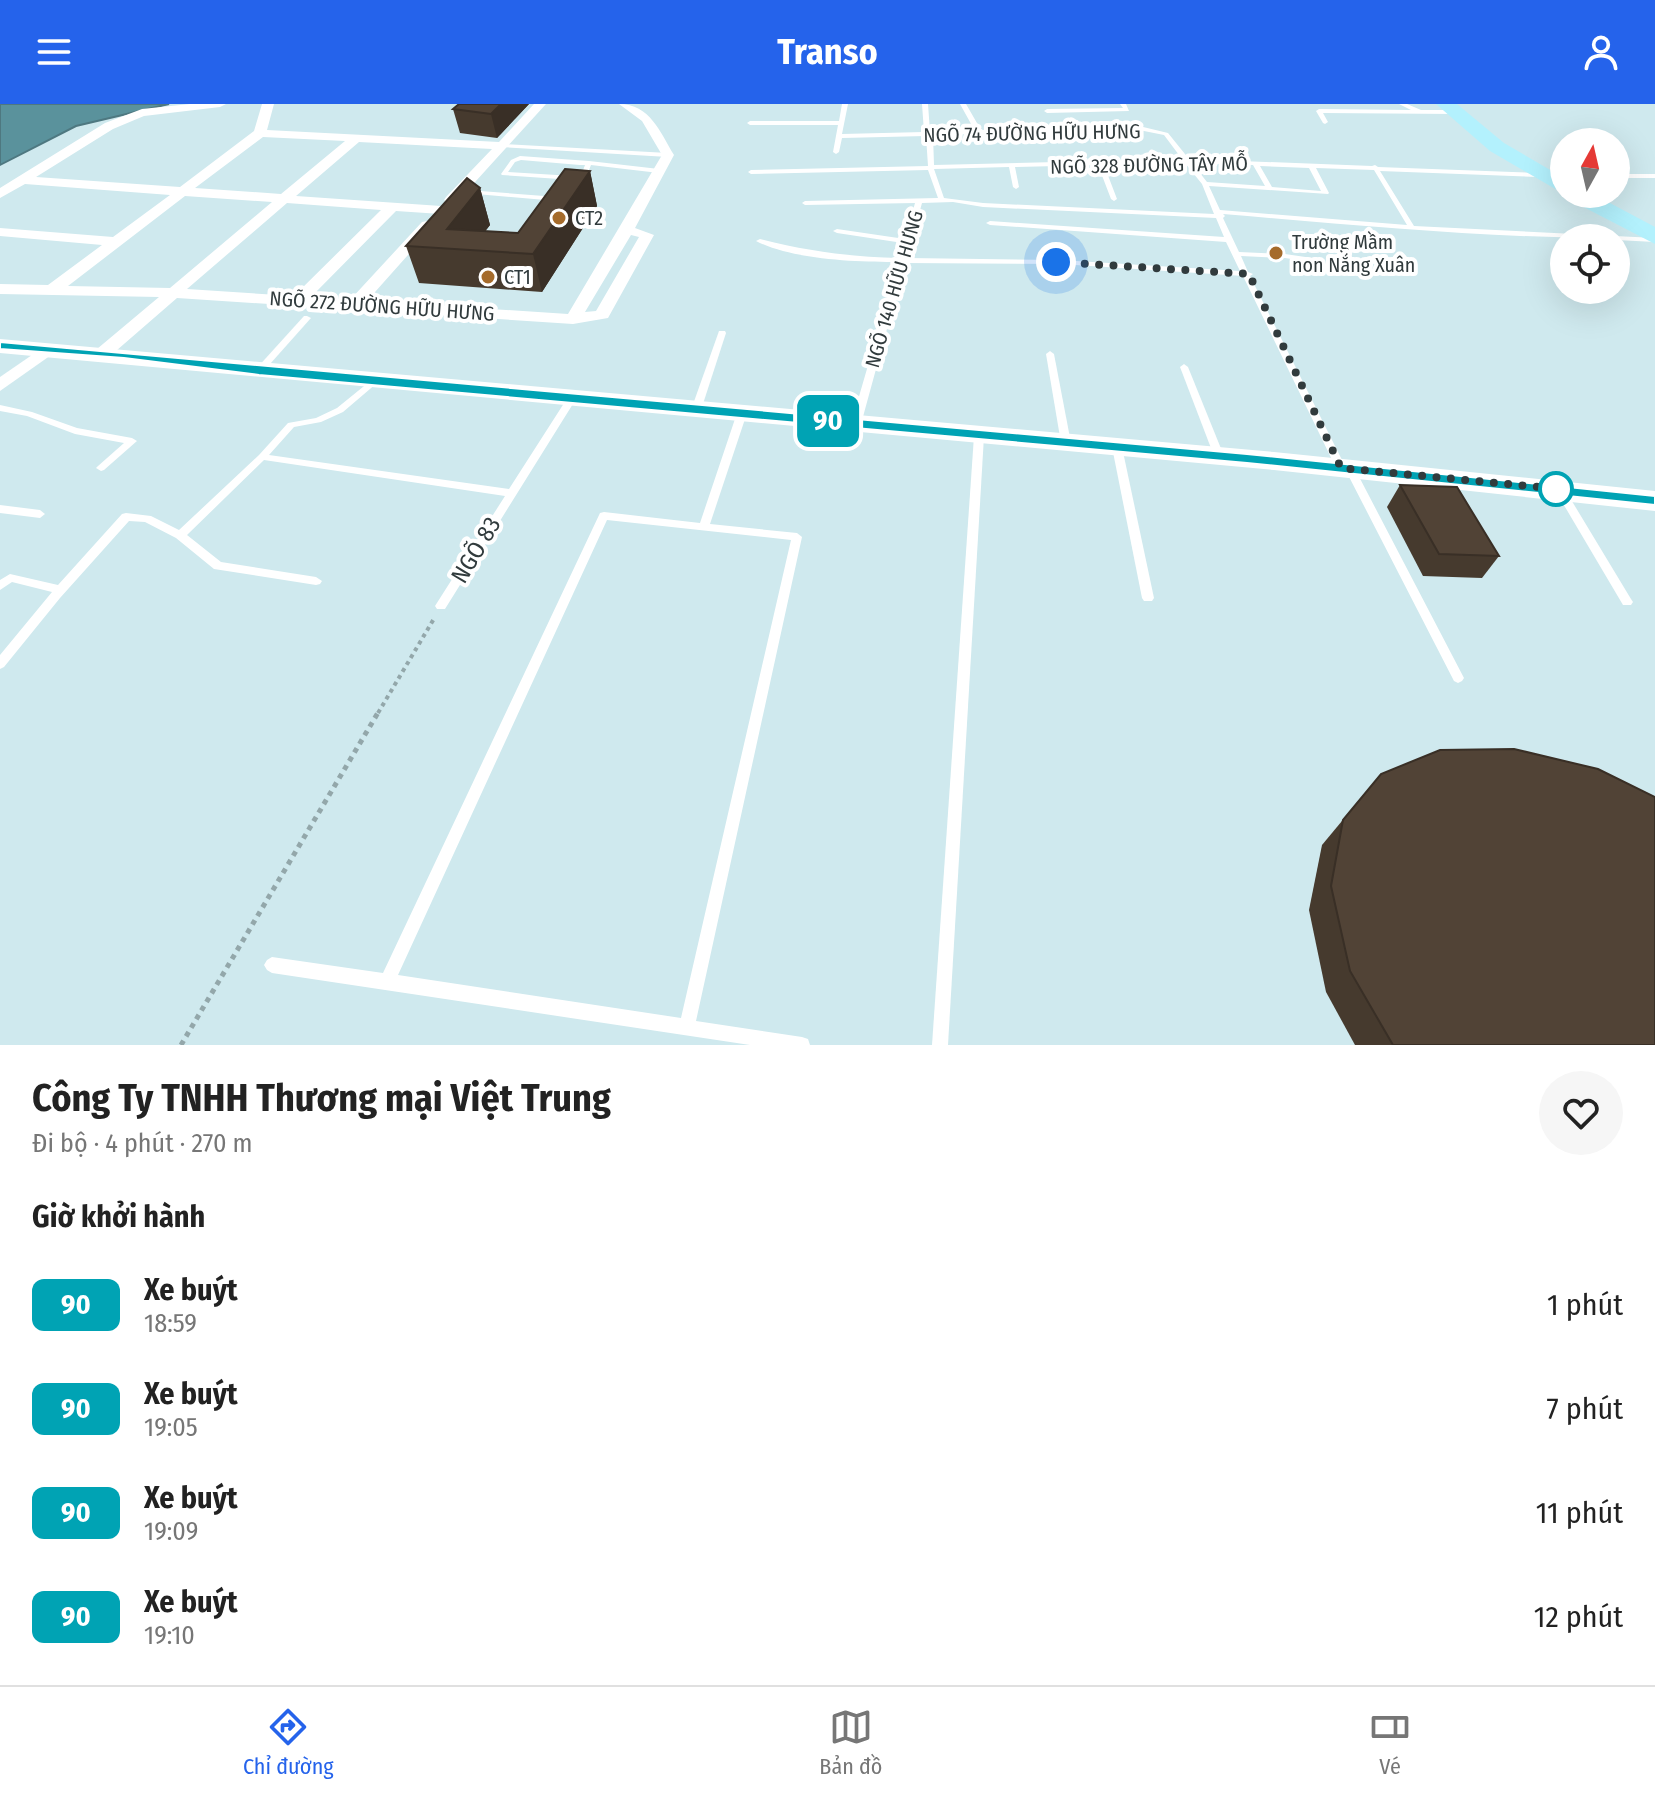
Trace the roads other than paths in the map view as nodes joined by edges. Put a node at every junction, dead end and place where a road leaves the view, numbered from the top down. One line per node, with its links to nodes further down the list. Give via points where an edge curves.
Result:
1 (220, 104): 13 (street)
2 (268, 104): 19 (street)
3 (540, 104): 24 (street)
4 (625, 104): 26 (street, via 647,119)
5 (845, 104): 16 (lane)
6 (925, 104): 20 (lane)
7 (963, 104): 18 (lane)
8 (1123, 104): 10 (lane, via 1127,110)
9 (1402, 104): 12 (lane)
10 (1045, 107): 17 (lane)
11 (1450, 108): 12 (lane); 38 (main road, via 1497,147)
12 (1420, 112): 14 (lane, via 1319,111)
13 (142, 113): 43 (street, via 109,126); 44 (street, via 133,126)
14 (1325, 122)
15 (750, 123): 16 (lane)
16 (841, 123): 21 (lane)
17 (1063, 129): 18 (lane, NGÕ 74 ĐƯỜNG HỮU HƯNG); 28 (lane, NGÕ 74 ĐƯỜNG HỮU HƯNG, via 1139,128 1166,134)
18 (979, 132): 20 (lane, NGÕ 74 ĐƯỜNG HỮU HƯNG)
19 (260, 133): 22 (street); 48 (street)
20 (929, 134): 21 (lane, NGÕ 74 ĐƯỜNG HỮU HƯNG); 35 (lane)
21 (839, 136): 25 (lane)
22 (357, 137): 23 (street); 53 (street)
23 (374, 138): 24 (street); 54 (street)
24 (502, 146): 26 (lane); 49 (street)
25 (836, 152)
26 (668, 155): 36 (street)
27 (550, 160): 29 (lane); 41 (lane); 41 (lane, via 517,159 503,173)
28 (1190, 161): 30 (lane, NGÕ 328 ĐƯỜNG TÂY MỖ); 31 (lane, NGÕ 328 ĐƯỜNG TÂY MỖ); 45 (lane, NGÕ 74 ĐƯỜNG HỮU HƯNG)
29 (589, 163): 36 (lane); 41 (lane, via 585,174 574,178)
30 (1255, 163): 32 (lane, NGÕ 328 ĐƯỜNG TÂY MỖ); 47 (lane)
31 (1101, 165): 34 (lane, NGÕ 328 ĐƯỜNG TÂY MỖ); 52 (lane)
32 (1311, 165): 33 (lane, NGÕ 328 ĐƯỜNG TÂY MỖ); 47 (lane, via 1326,193)
33 (1375, 167): 42 (lane, NGÕ 328 ĐƯỜNG TÂY MỖ); 64 (lane)
34 (1012, 168): 35 (lane, NGÕ 328 ĐƯỜNG TÂY MỖ); 46 (lane)
35 (931, 170): 37 (lane, NGÕ 328 ĐƯỜNG TÂY MỖ); 56 (lane)
36 (659, 171): 65 (street)
37 (751, 172)
38 (1550, 175)
39 (1630, 176): 40 (lane)
40 (1655, 176)
41 (535, 177)
42 (1550, 178)
43 (21, 180): 44 (street); 50 (street)
44 (44, 182): 48 (street); 60 (street)
45 (1205, 184): 47 (lane); 62 (lane, NGÕ 74 ĐƯỜNG HỮU HƯNG)
46 (1016, 187)
47 (1270, 189)
48 (186, 191): 53 (street); 71 (street)
49 (458, 192): 51 (lane); 61 (street)
50 (0, 194)
51 (567, 199)
52 (1114, 199)
53 (283, 200): 54 (street); 81 (street)
54 (300, 201): 58 (street); 82 (street)
55 (919, 201): 56 (lane); 57 (lane); 72 (lane, NGÕ 140 HỮU HƯNG)
56 (942, 201): 62 (lane)
57 (805, 203)
58 (392, 207): 61 (street); 83 (street)
59 (1601, 208): 68 (main road)
60 (0, 210)
61 (441, 210): 84 (street)
62 (1220, 214): 64 (lane); 69 (lane, NGÕ 74 ĐƯỜNG HỮU HƯNG)
63 (990, 223): 69 (lane)
64 (1412, 228): 68 (lane)
65 (627, 230): 75 (street); 77 (street, via 647,235)
66 (837, 231): 72 (lane)
67 (0, 232): 71 (street)
68 (1655, 239)
69 (1229, 240): 73 (lane, NGÕ 74 ĐƯỜNG HỮU HƯNG)
70 (760, 241): 76 (lane)
71 (117, 242): 80 (street)
72 (908, 242): 76 (lane, NGÕ 140 HỮU HƯNG)
73 (1237, 254): 74 (lane); 78 (lane, NGÕ 74 ĐƯỜNG HỮU HƯNG)
74 (1319, 261)
75 (608, 262): 77 (lane); 86 (street)
76 (903, 262): 78 (lane, via 1086,263); 100 (lane, NGÕ 140 HỮU HƯNG)
77 (632, 264): 86 (street, via 602,315)
78 (1249, 274): 107 (lane, NGÕ 74 ĐƯỜNG HỮU HƯNG)
79 (0, 289): 80 (street, NGÕ 272 ĐƯỜNG HỮU HƯNG)
80 (51, 291): 81 (street, NGÕ 272 ĐƯỜNG HỮU HƯNG)
81 (172, 293): 82 (street, NGÕ 272 ĐƯỜNG HỮU HƯNG); 90 (street)
82 (192, 294): 83 (street, NGÕ 272 ĐƯỜNG HỮU HƯNG); 90 (street)
83 (298, 301): 84 (street, NGÕ 272 ĐƯỜNG HỮU HƯNG)
84 (355, 304): 86 (street, NGÕ 272 ĐƯỜNG HỮU HƯNG)
85 (307, 318): 93 (lane)
86 (573, 319)
87 (722, 333): 98 (lane)
88 (0, 346): 89 (main road)
89 (48, 349): 90 (main road); 95 (street)
90 (114, 354): 93 (main road)
91 (1050, 354): 102 (lane)
92 (1184, 367): 104 (lane)
93 (259, 371): 94 (main road)
94 (374, 381): 96 (main road); 105 (lane, via 340,410 291,425)
95 (0, 386)
96 (571, 399): 98 (main road); 109 (lane, NGÕ 83)
97 (0, 408): 106 (lane, via 75,431 132,441)
98 (696, 410): 99 (main road)
99 (742, 413): 100 (main road); 113 (lane)
100 (856, 424): 101 (main road)
101 (979, 436): 102 (main road); 127 (lane)
102 (1066, 443): 103 (main road)
103 (1117, 447): 104 (main road); 118 (lane)
104 (1219, 456): 107 (main road)
105 (262, 457): 109 (lane); 114 (lane)
106 (101, 468)
107 (1346, 468): 108 (main road); 122 (lane, NGÕ 74 ĐƯỜNG HỮU HƯNG)
108 (1560, 489): 110 (main road); 119 (lane)
109 (510, 493): 120 (lane, NGÕ 83)
110 (1655, 501)
111 (0, 509): 112 (lane)
112 (40, 514)
113 (704, 525): 124 (lane, via 604,516); 125 (lane, via 797,537)
114 (180, 535): 115 (lane, via 218,566); 117 (lane, via 147,519 126,517)
115 (316, 581)
116 (0, 586): 117 (lane, via 10,578)
117 (61, 590): 121 (lane)
118 (1148, 598)
119 (1627, 602)
120 (441, 606)
121 (0, 664)
122 (1458, 678)
123 (272, 965): 124 (lane)
124 (387, 981): 125 (lane)
125 (687, 1027): 126 (lane)
126 (802, 1045)
127 (940, 1045)

